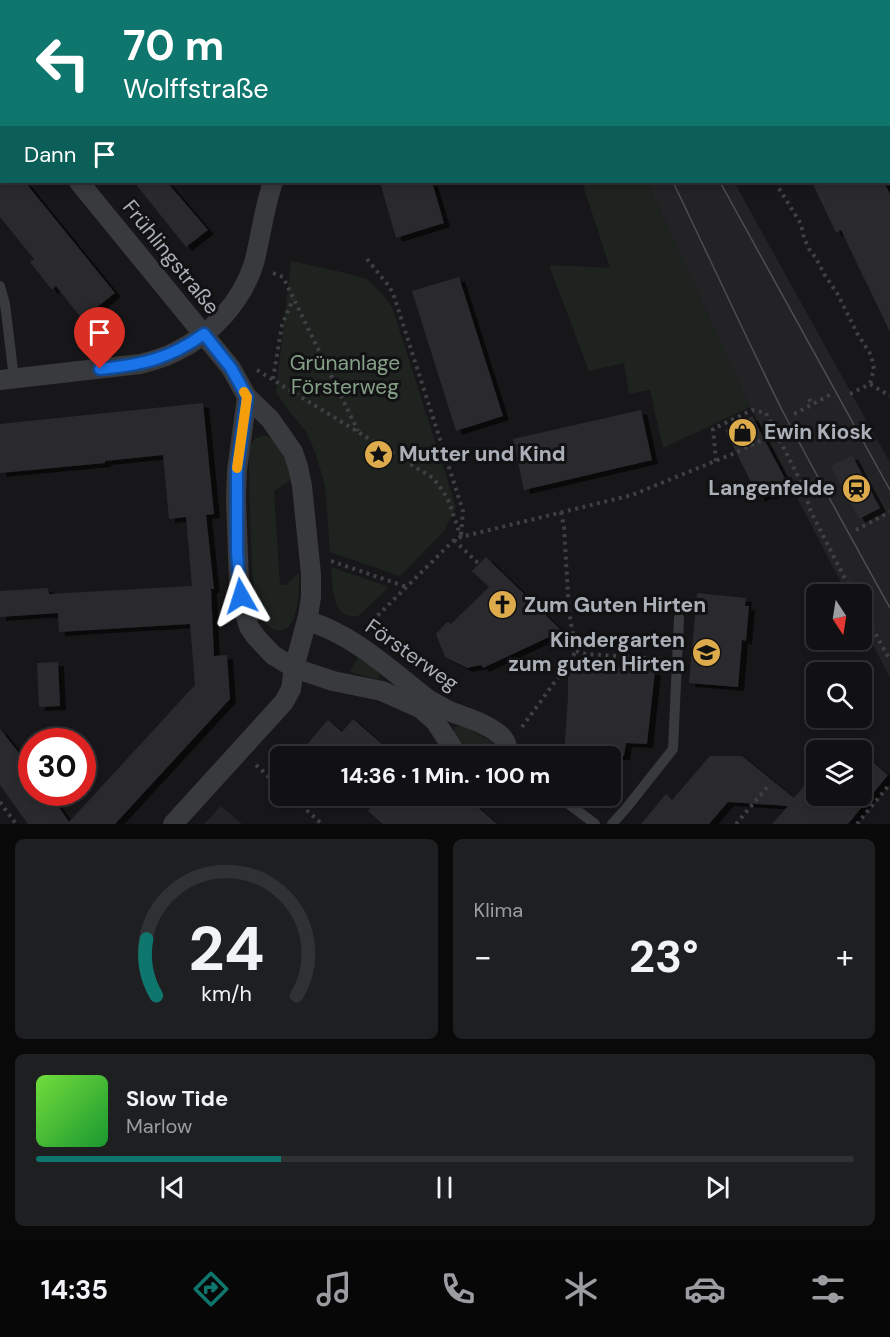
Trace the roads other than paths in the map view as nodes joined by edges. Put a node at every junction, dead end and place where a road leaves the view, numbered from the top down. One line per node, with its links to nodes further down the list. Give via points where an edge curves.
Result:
1 (80, 183): 4 (street, Frühlingstraße)
2 (273, 183): 4 (street, via 246,282 238,297)
3 (0, 286): 5 (lane, via 5,304)
4 (204, 334): 5 (street, via 174,352 140,364); 6 (street, via 231,368)
5 (7, 379)
6 (247, 397): 8 (street, via 270,419 293,452 298,467 311,574); 9 (street, Försterweg, via 237,470 239,583 249,627 273,655)
7 (679, 618): 15 (lane, via 673,749)
8 (307, 621): 9 (street); 11 (street, Försterweg, via 354,642 444,709 495,730)
9 (294, 668): 10 (street, Försterweg, via 382,691 420,708 435,721); 13 (street, via 284,702)
10 (451, 746)
11 (507, 746)
12 (571, 806): 14 (lane)
13 (173, 824)
14 (595, 824)
15 (612, 824)

